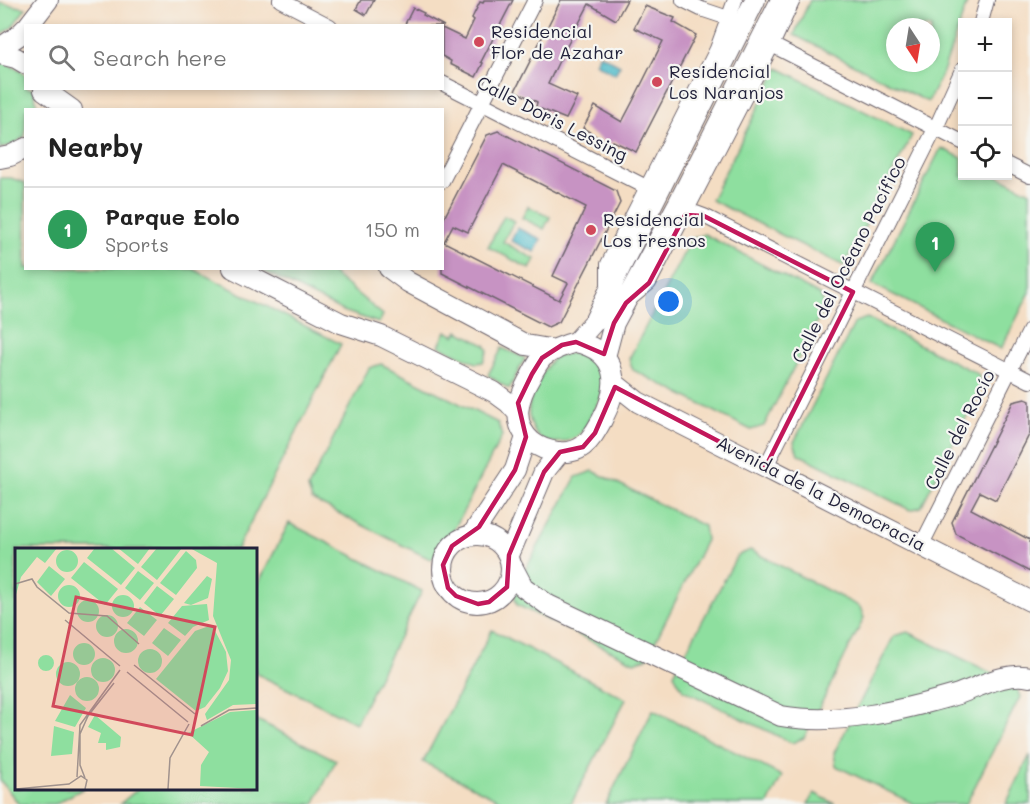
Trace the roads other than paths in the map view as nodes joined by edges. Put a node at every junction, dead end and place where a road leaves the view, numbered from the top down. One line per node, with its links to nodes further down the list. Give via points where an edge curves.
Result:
1 (48, 0): 12 (street); 13 (street)
2 (280, 0): 14 (street)
3 (535, 0): 25 (street)
4 (683, 0): 10 (street)
5 (735, 0): 10 (street)
6 (755, 0): 24 (street)
7 (781, 0): 28 (street)
8 (793, 0): 16 (street)
9 (987, 0): 11 (street)
10 (728, 18): 21 (street)
11 (982, 18)
12 (29, 24)
13 (41, 24)
14 (326, 24)
15 (24, 30): 17 (street)
16 (772, 45): 26 (street); 29 (street)
17 (0, 48)
18 (0, 54): 19 (street)
19 (24, 63)
20 (962, 72): 29 (street, Calle del Océano Pacífico)
21 (702, 77): 24 (street); 34 (street)
22 (444, 84): 25 (street, Calle Doris Lessing)
23 (44, 96): 27 (street)
24 (705, 98): 38 (street)
25 (482, 103): 33 (street); 34 (street, Calle Doris Lessing)
26 (741, 105): 28 (street); 35 (street)
27 (68, 108)
28 (723, 117): 40 (street)
29 (936, 127): 30 (street); 39 (street, Calle del Océano Pacífico)
30 (958, 138)
31 (1012, 167): 32 (street)
32 (1030, 176)
33 (444, 177)
34 (646, 187): 38 (street, via 608,264)
35 (685, 214): 39 (street, via 704,216); 40 (street, via 649,283)
36 (237, 270): 48 (street, via 341,323 381,336 474,382 501,397)
37 (395, 270): 43 (street, via 408,282 526,345)
38 (608, 292): 42 (street, via 594,322)
39 (853, 292): 45 (street); 51 (street, Calle del Océano Pacífico)
40 (626, 303): 44 (street, via 614,323)
41 (1030, 330): 45 (street, Calle del Rocío)
42 (576, 342): 43 (street); 44 (street)
43 (555, 350): 48 (street, via 542,358 522,393)
44 (605, 357): 47 (street)
45 (1010, 371): 46 (street); 53 (street, Calle del Rocío)
46 (1030, 381)
47 (614, 383): 50 (street, via 610,405 595,433 583,447); 51 (street, Avenida de la Democracia, via 638,402)
48 (517, 412): 49 (street)
49 (526, 436): 50 (street, via 539,447); 52 (street, via 515,470)
50 (560, 452): 54 (street, via 544,472)
51 (766, 466): 53 (street, Avenida de la Democracia)
52 (472, 535): 54 (street, via 494,539); 56 (street, via 452,546 443,565 443,577 448,588 466,602)
53 (921, 546): 55 (street, Avenida de la Democracia)
54 (510, 560): 56 (street, via 507,587); 57 (street, via 523,587)
55 (1030, 601)
56 (489, 602): 57 (street, via 518,599)
57 (548, 605): 58 (street, via 768,711 806,720 879,713 948,697 1003,678)
58 (1030, 677)

